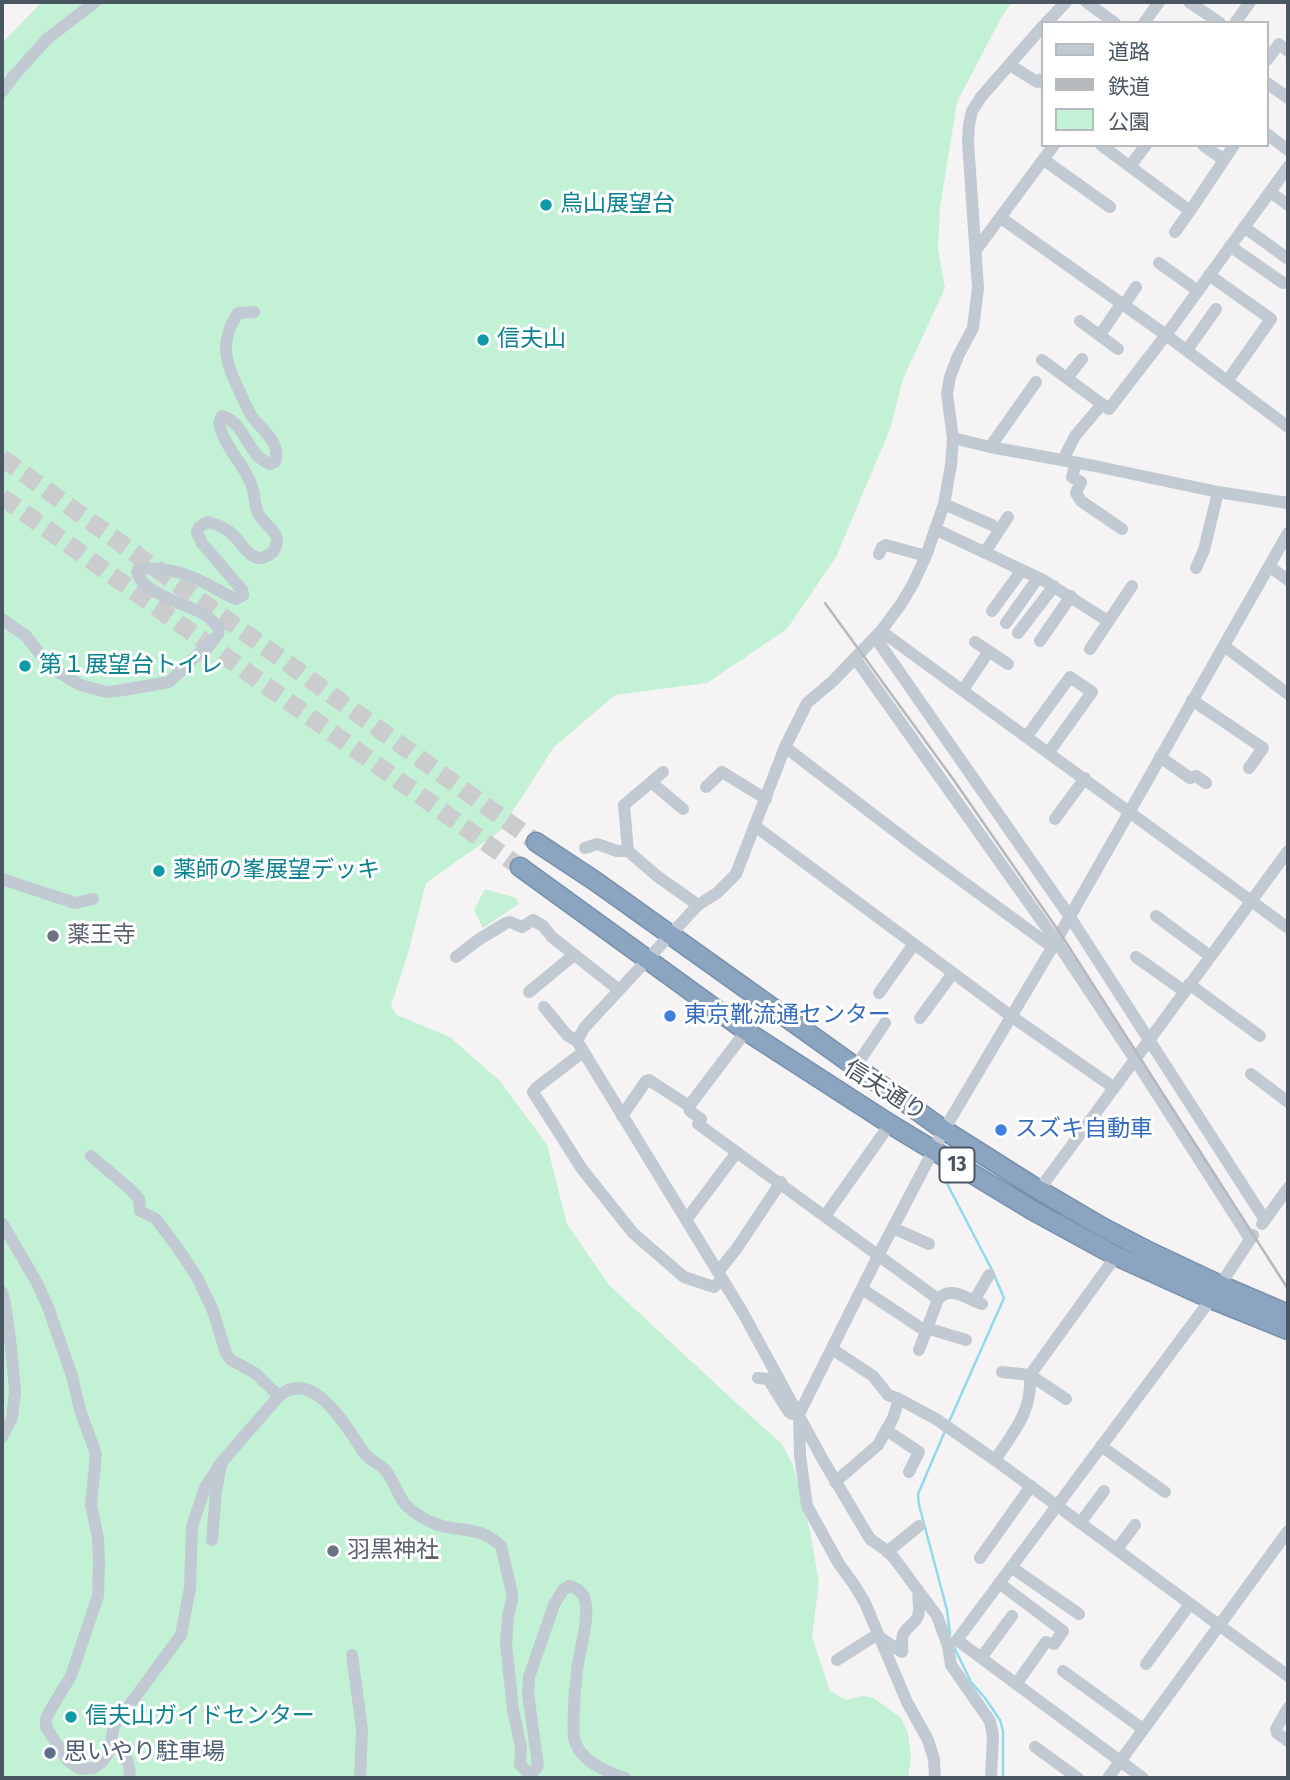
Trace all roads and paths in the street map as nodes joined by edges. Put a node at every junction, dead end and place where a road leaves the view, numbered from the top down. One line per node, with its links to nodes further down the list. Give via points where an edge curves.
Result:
1 (95, 2): 18 (street, via 47,39)
2 (1066, 2): 7 (street)
3 (1086, 2): 8 (street)
4 (1159, 2): 9 (street)
5 (1189, 2): 10 (street)
6 (1250, 2): 11 (street)
7 (1048, 21)
8 (1112, 21)
9 (1145, 21)
10 (1217, 21)
11 (1236, 21)
12 (1042, 28): 15 (street)
13 (1288, 51): 14 (street, via 1279,44)
14 (1269, 57)
15 (1010, 65): 16 (street); 39 (street, via 981,97 969,125)
16 (1042, 82)
17 (1269, 84): 19 (street)
18 (2, 92)
19 (1288, 98)
20 (1269, 135): 26 (street)
21 (1054, 147): 27 (street)
22 (1104, 147): 29 (street)
23 (1144, 147): 29 (street)
24 (1206, 147): 28 (street)
25 (1233, 147): 28 (street)
26 (1288, 149)
27 (1044, 160): 33 (street); 35 (street)
28 (1224, 160): 34 (street)
29 (1130, 166): 34 (street)
30 (1288, 167): 31 (street)
31 (1270, 192): 32 (street); 36 (street)
32 (1288, 205)
33 (1110, 206)
34 (1190, 211): 37 (street)
35 (1001, 218): 39 (street); 46 (street)
36 (1244, 227): 38 (street); 40 (street)
37 (1175, 232)
38 (1230, 246): 42 (street); 43 (street)
39 (976, 250): 61 (street, via 973,328 958,356 947,394)
40 (1288, 259)
41 (1159, 263): 45 (street)
42 (1209, 275): 45 (street); 57 (street, via 1271,319)
43 (1283, 283)
44 (1136, 287): 46 (street)
45 (1198, 291): 51 (street)
46 (1123, 304): 50 (street); 51 (street)
47 (1216, 309): 53 (street)
48 (254, 312): 85 (street, via 238,313 232,321 227,360 251,415 275,446 275,462 266,463 257,456 232,421 222,416 219,423 251,485 258,514 274,531 275,549 257,558 225,529 208,522 199,527 202,543 242,590 243,595 236,599 178,572 148,568 137,572 145,585 205,615 219,628 215,638 169,682 106,692 60,673)
49 (1080, 321): 50 (street)
50 (1100, 335): 52 (street)
51 (1166, 335): 53 (street); 59 (street, via 1109,409)
52 (1118, 349)
53 (1186, 350): 57 (street)
54 (1082, 359): 56 (street)
55 (1042, 360): 56 (street)
56 (1067, 378): 59 (street)
57 (1227, 380): 60 (street)
58 (1036, 382): 62 (street)
59 (1102, 404): 63 (street, via 1075,436)
60 (1288, 427)
61 (953, 438): 62 (street); 66 (street)
62 (990, 447): 63 (street)
63 (1069, 462): 64 (street); 70 (street, via 1072,477 1081,482 1076,493 1081,501)
64 (1218, 492): 65 (street); 77 (street, via 1205,550)
65 (1288, 503)
66 (944, 504): 68 (street); 69 (street)
67 (1008, 517): 73 (street)
68 (992, 525)
69 (935, 529): 73 (street); 75 (street)
70 (1122, 529)
71 (1288, 533): 72 (street)
72 (1284, 550): 76 (street)
73 (985, 552): 78 (street)
74 (879, 554): 75 (street, via 886,545)
75 (926, 555): 89 (street, via 901,604)
76 (1270, 567): 80 (street); 92 (street)
77 (1196, 568)
78 (1022, 570): 79 (street); 84 (street)
79 (1038, 578): 81 (street); 87 (street)
80 (1288, 580)
81 (1054, 586): 83 (street); 88 (street)
82 (1132, 586): 86 (street)
83 (1071, 596): 86 (street); 90 (street)
84 (992, 611)
85 (2, 618)
86 (1108, 621): 93 (street)
87 (1006, 623)
88 (1018, 633)
89 (878, 634): 95 (street); 97 (street); 125 (street)
90 (1040, 641)
91 (975, 642): 94 (street)
92 (1224, 646): 98 (street); 99 (street)
93 (1090, 649)
94 (989, 652): 96 (street); 97 (street)
95 (855, 658): 101 (street, via 807,703); 129 (street)
96 (1007, 664)
97 (963, 690): 100 (street)
98 (1288, 694)
99 (1192, 700): 103 (street); 104 (street, via 1263,748)
100 (1027, 736): 102 (street); 102 (street, via 1070,677 1092,692)
101 (785, 747): 110 (street); 129 (street)
102 (1049, 752): 106 (street)
103 (1160, 757): 108 (street, via 1190,778 1196,776); 112 (street)
104 (1249, 768)
105 (663, 772): 107 (street)
106 (1085, 778): 112 (street); 113 (street)
107 (650, 782): 111 (street); 117 (street, via 624,806)
108 (1206, 783)
109 (706, 787): 110 (street, via 722,772)
110 (766, 799): 114 (street)
111 (683, 809)
112 (1129, 811): 122 (street); 125 (street)
113 (1055, 819)
114 (755, 826): 123 (street, via 736,874); 128 (street)
115 (536, 842): 127 (highway, 信夫通り / 13)
116 (585, 848): 117 (street, via 597,844)
117 (628, 851): 123 (street)
118 (1288, 851): 122 (street)
119 (520, 867): 134 (highway, 信夫通り / 13)
120 (2, 879): 121 (street, via 75,903)
121 (93, 899)
122 (1251, 901): 126 (street); 131 (street)
123 (698, 905): 127 (street)
124 (1156, 916): 131 (street)
125 (1070, 917): 129 (street); 146 (street)
126 (1288, 928)
127 (671, 936): 134 (street); 149 (highway, 信夫通り / 13)
128 (914, 944): 135 (street); 139 (street)
129 (1054, 944): 141 (street); 148 (street)
130 (573, 956): 132 (street, via 533,920 522,926 506,923); 137 (street); 138 (street)
131 (1210, 956): 136 (street)
132 (456, 957)
133 (1136, 957): 136 (street)
134 (649, 960): 137 (street); 144 (highway, 信夫通り / 13)
135 (953, 973): 141 (street); 142 (street)
136 (1186, 988): 145 (street); 146 (street)
137 (619, 990): 147 (street, via 584,1028)
138 (529, 992)
139 (879, 993)
140 (544, 1007): 147 (street)
141 (1011, 1016): 151 (street); 156 (street)
142 (920, 1018)
143 (885, 1023): 149 (street)
144 (746, 1031): 153 (street); 155 (highway, 信夫通り / 13)
145 (1260, 1036)
146 (1148, 1039): 148 (street); 161 (street, via 1264,1222)
147 (580, 1046): 154 (street); 170 (street, via 536,1088 540,1102 582,1169 633,1233 684,1277 713,1287)
148 (1134, 1058): 151 (street); 174 (street, via 1252,1237)
149 (856, 1066): 156 (highway, 信夫通り / 13)
150 (1251, 1074): 152 (street)
151 (1113, 1087): 162 (street)
152 (1288, 1102)
153 (689, 1106): 154 (street, via 649,1080); 158 (street, via 701,1119 698,1124)
154 (622, 1116): 164 (street)
155 (890, 1124): 157 (highway, 信夫通り / 13); 163 (street)
156 (944, 1130): 157 (street); 162 (highway, 信夫通り / 13)
157 (934, 1151): 166 (street); 169 (highway, 信夫通り / 13)
158 (737, 1152): 160 (street); 164 (street)
159 (90, 1156): 185 (street, via 131,1190 139,1199 140,1212 156,1219 198,1277 230,1360 255,1373)
160 (781, 1182): 163 (street); 170 (street)
161 (1288, 1188)
162 (1038, 1190): 174 (highway, 信夫通り / 13)
163 (825, 1216): 168 (street)
164 (686, 1220): 170 (street)
165 (2, 1223): 227 (street, via 48,1307 96,1454 91,1505 98,1538 97,1596 71,1676 46,1719 46,1727 67,1760 80,1769 103,1761)
166 (893, 1228): 167 (street); 168 (street)
167 (929, 1244)
168 (878, 1256): 172 (street); 175 (street)
169 (1115, 1256): 174 (highway, 信夫通り / 13); 183 (street)
170 (720, 1275): 188 (street)
171 (989, 1275): 175 (street, via 978,1303 950,1292)
172 (862, 1289): 177 (street); 180 (street)
173 (2, 1292): 190 (street, via 15,1392 12,1418)
174 (1215, 1292): 176 (highway, 信夫通り / 13); 178 (highway, 信夫通り / 13); 191 (street)
175 (938, 1298): 177 (street)
176 (1288, 1314)
177 (928, 1329): 179 (street); 181 (street)
178 (1288, 1330)
179 (966, 1340)
180 (832, 1349): 186 (street); 188 (street)
181 (919, 1350)
182 (1002, 1372): 183 (street)
183 (1030, 1376): 187 (street); 192 (street, via 1028,1407)
184 (758, 1378): 188 (street, via 768,1379 789,1412)
185 (279, 1396): 193 (street); 232 (street, via 293,1388 320,1397 338,1413 368,1457 386,1471 405,1504 432,1522 485,1534 501,1546 512,1593 506,1644 510,1691 520,1764 526,1771 538,1766 528,1693 530,1670 563,1590 569,1586 582,1593 584,1632 577,1671 575,1745 595,1764)
186 (899, 1399): 189 (street); 192 (street)
187 (1066, 1399)
188 (799, 1413): 195 (street); 215 (street, via 807,1506 856,1586)
189 (886, 1430): 194 (street, via 919,1452); 195 (street, via 873,1450)
190 (2, 1437)
191 (1101, 1446): 198 (street); 199 (street)
192 (995, 1460): 196 (street)
193 (222, 1462): 204 (street); 227 (street, via 205,1488 192,1526 190,1588 181,1635 114,1726)
194 (909, 1472)
195 (835, 1482): 206 (street, via 870,1539)
196 (1031, 1486): 199 (street); 207 (street)
197 (1104, 1491): 200 (street)
198 (1165, 1492)
199 (1057, 1505): 200 (street); 208 (street)
200 (1080, 1523): 205 (street)
201 (1135, 1525): 205 (street)
202 (919, 1526): 206 (street)
203 (1288, 1531): 214 (street)
204 (212, 1540)
205 (1116, 1549): 211 (street)
206 (887, 1552): 210 (street)
207 (980, 1558)
208 (1011, 1567): 209 (street); 212 (street)
209 (999, 1583): 216 (street); 223 (street, via 1063,1631)
210 (919, 1591): 215 (street, via 920,1613 904,1634 902,1652); 216 (street)
211 (1191, 1604): 214 (street); 220 (street)
212 (1079, 1614)
213 (1012, 1616): 218 (street)
214 (1219, 1625): 222 (street); 225 (street)
215 (878, 1636): 219 (street); 233 (street, via 928,1740)
216 (953, 1643): 218 (street); 234 (street, via 951,1665 990,1721)
217 (352, 1656): 231 (street, via 363,1736)
218 (981, 1658): 223 (street)
219 (837, 1660)
220 (1146, 1664)
221 (1063, 1671): 225 (street)
222 (1288, 1676)
223 (1016, 1684): 229 (street)
224 (1288, 1708): 226 (street, via 1276,1729)
225 (1143, 1729): 229 (street)
226 (1288, 1741)
227 (110, 1745): 230 (street, via 128,1760)
228 (1035, 1747): 235 (street)
229 (1120, 1761): 236 (street); 237 (street)
230 (130, 1778)
231 (360, 1778)
232 (625, 1778)
233 (935, 1778)
234 (991, 1778)
235 (1078, 1778)
236 (1108, 1778)
237 (1143, 1778)

